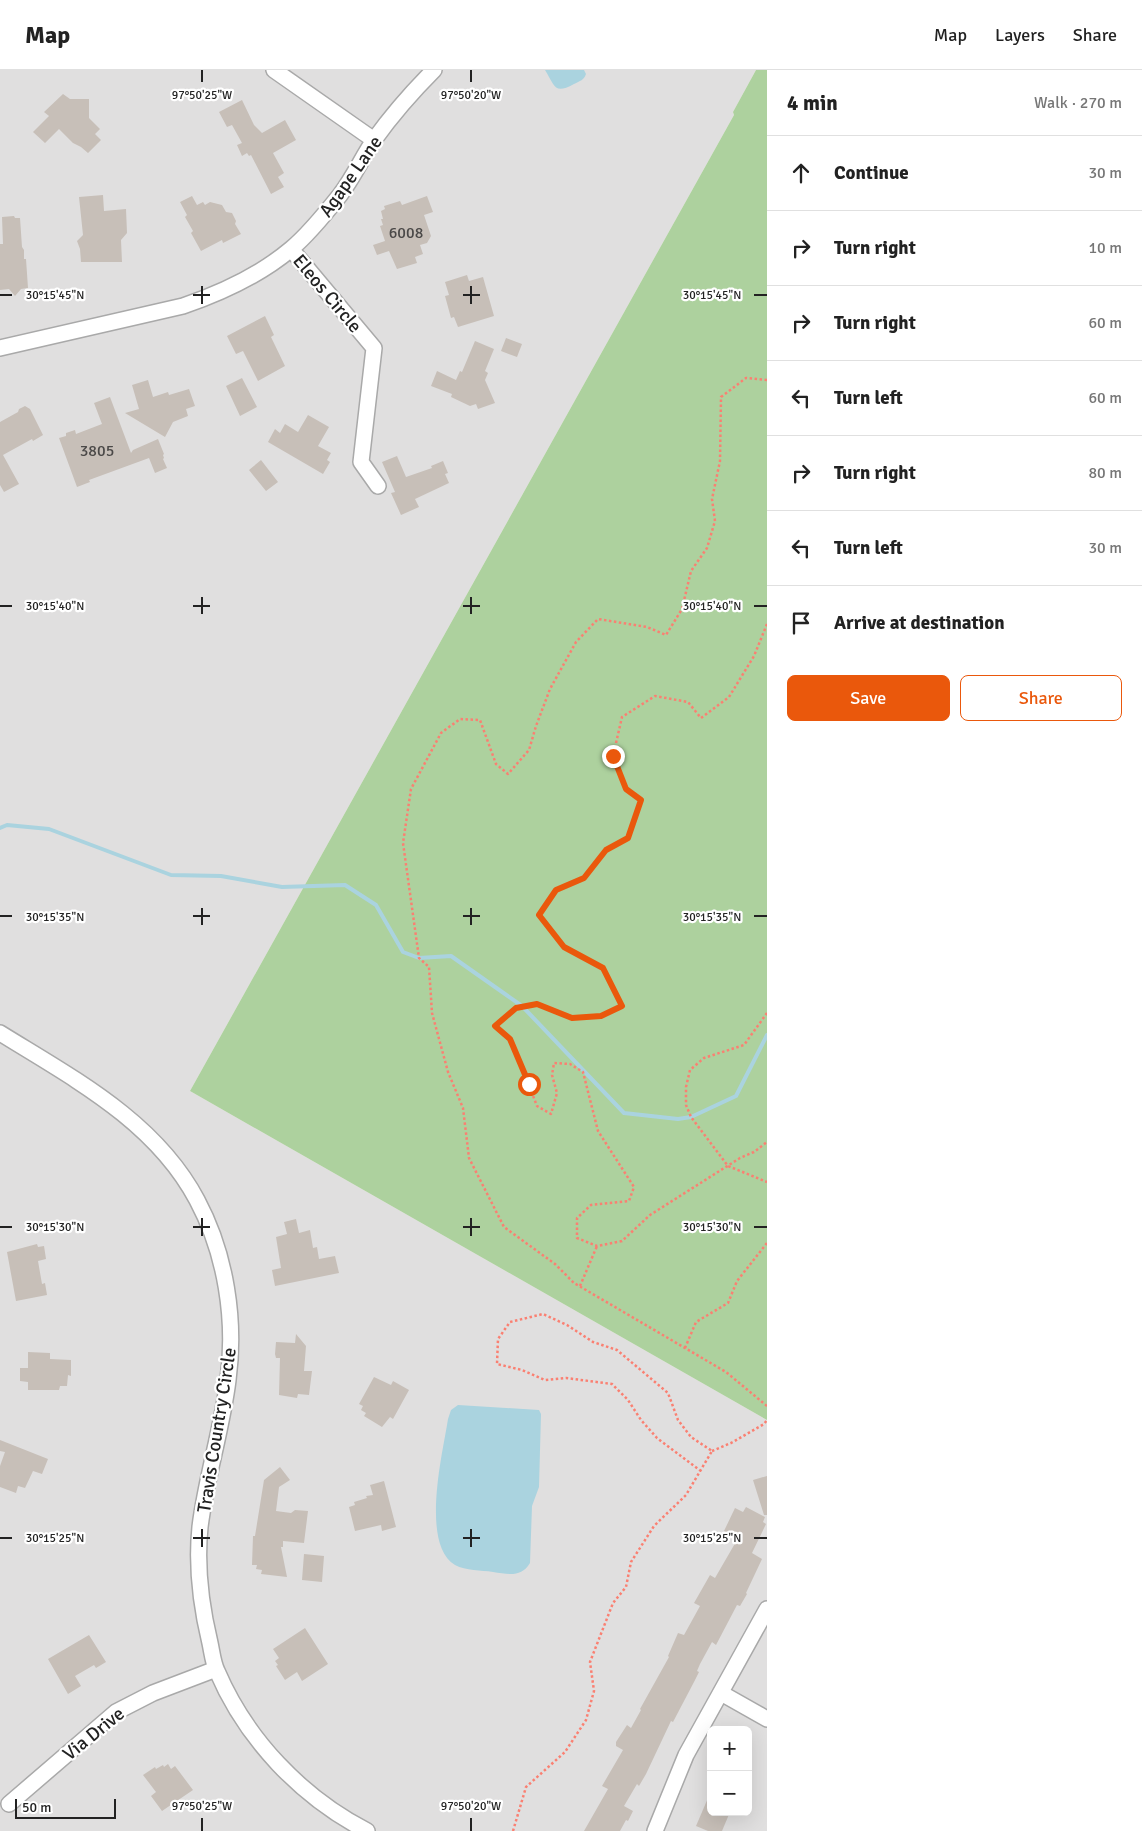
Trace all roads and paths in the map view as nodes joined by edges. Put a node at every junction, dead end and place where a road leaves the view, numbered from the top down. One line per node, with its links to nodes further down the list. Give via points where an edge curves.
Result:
1 (274, 70): 3 (street)
2 (434, 70): 3 (street, Agape Lane)
3 (374, 140): 4 (street, Agape Lane, via 341,194)
4 (291, 249): 5 (street, Agape Lane, via 256,274 208,298); 7 (street, Eleos Circle, via 374,348 361,462)
5 (0, 348)
6 (767, 380): 16 (path, via 746,378 721,397 720,461 712,499 715,521 707,548 692,571 682,610 666,635 647,627 598,619 576,642 550,689 529,750 508,774 496,764 480,720 460,719 441,733 411,789 403,843 419,958 429,967 432,1013 448,1072 462,1108 469,1158 504,1226)
7 (378, 486)
8 (767, 624): 15 (path, via 754,656 729,696 701,718 688,702 655,696 622,717 613,756 626,789 641,800 628,838 606,850 584,878 556,890 539,915 564,947 603,968 622,1006 601,1016 572,1018 537,1004 516,1008 495,1026 510,1039 538,1106 551,1114 556,1093 552,1075 554,1063 570,1064 583,1072 598,1131 634,1187 629,1200 591,1205 577,1218 577,1238)
9 (767, 1013): 12 (path, via 744,1045 704,1058 690,1070 686,1106)
10 (0, 1034): 23 (street, Travis Country Circle, via 90,1089 150,1137 197,1200 215,1243 229,1302 231,1356 200,1528 200,1576 201,1602)
11 (767, 1142): 12 (path)
12 (728, 1166): 13 (path); 15 (path, via 650,1215 622,1241)
13 (767, 1182)
14 (767, 1243): 17 (path, via 737,1281 728,1303 696,1322)
15 (596, 1246): 16 (path)
16 (580, 1286): 17 (path)
17 (685, 1348): 18 (path, via 726,1372)
18 (767, 1406)
19 (767, 1420): 20 (path, via 737,1440)
20 (712, 1451): 21 (path); 21 (path, via 691,1437 682,1426 668,1393 617,1350 593,1342 542,1314 510,1322 498,1339 498,1364 545,1380 566,1378 612,1384 656,1438)
21 (701, 1471): 28 (path, via 686,1495 654,1526 631,1562 626,1587 613,1603 590,1662 594,1691 586,1720 565,1752 526,1787)
22 (767, 1609): 24 (street)
23 (216, 1670): 26 (street, Via Drive, via 152,1693 116,1712); 27 (street, Travis Country Circle, via 240,1717 262,1747 311,1794)
24 (721, 1693): 25 (street); 29 (street, via 686,1755)
25 (767, 1719)
26 (9, 1804)
27 (366, 1831)
28 (513, 1831)
29 (655, 1831)

